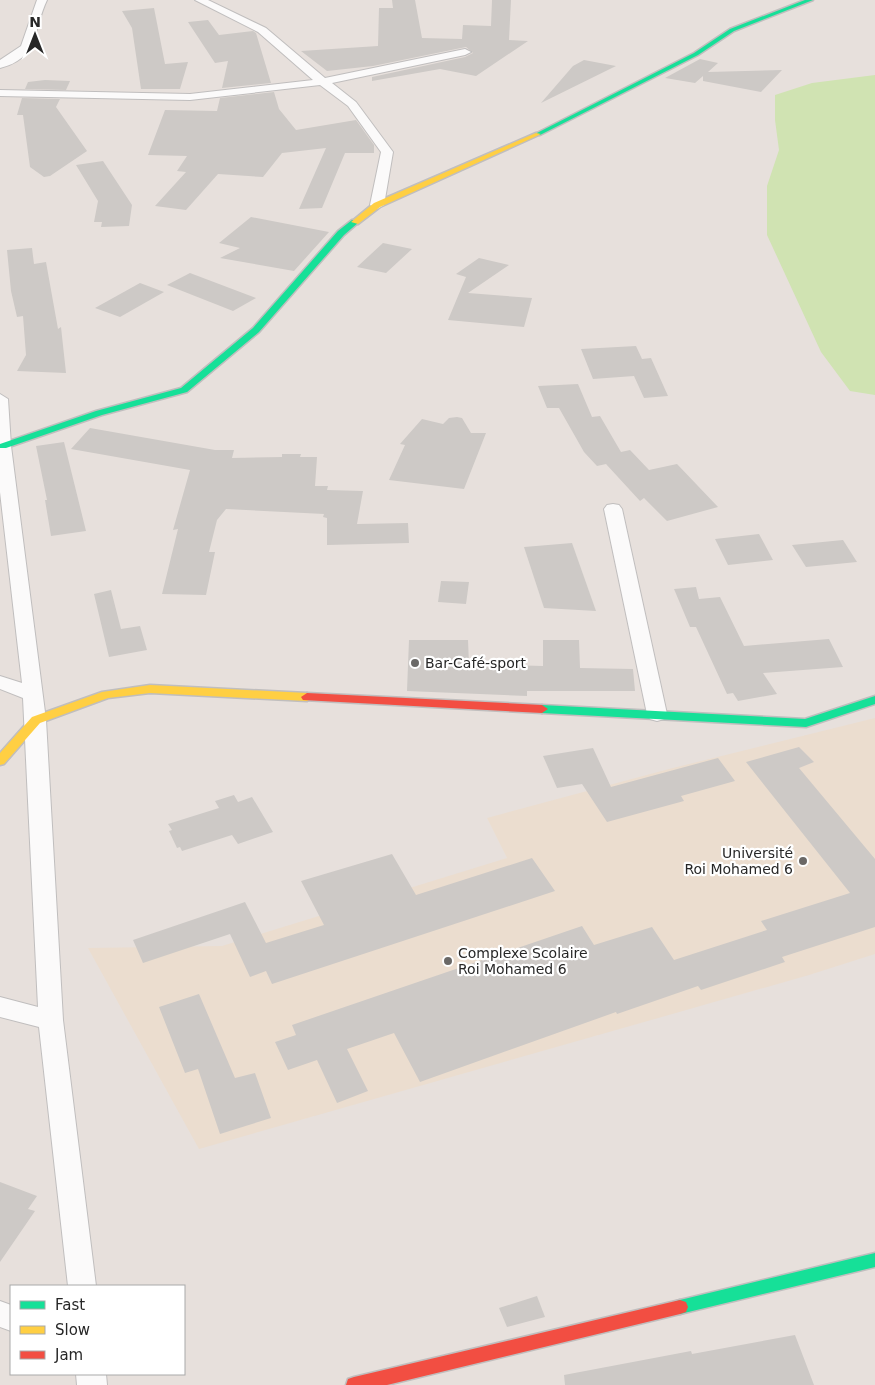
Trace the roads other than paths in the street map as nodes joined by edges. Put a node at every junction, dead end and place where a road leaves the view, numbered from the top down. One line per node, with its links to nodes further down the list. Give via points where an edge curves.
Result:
1 (42, 0): 5 (street, via 35,12 30,41 24,50)
2 (200, 0): 6 (street, via 262,30)
3 (810, 0): 8 (street, via 732,30 696,54 549,129)
4 (465, 52): 6 (street)
5 (0, 65)
6 (321, 82): 7 (street, via 190,97); 8 (street, via 352,104 386,152)
7 (0, 93)
8 (376, 205): 10 (street, via 341,233 256,330 184,390 99,413)
9 (0, 399): 10 (street)
10 (3, 446): 13 (street)
11 (613, 509): 15 (street)
12 (0, 682): 13 (street)
13 (32, 694): 16 (street)
14 (875, 700): 15 (street, via 806,723)
15 (658, 714): 16 (street, via 150,689 106,695)
16 (36, 720): 17 (street); 19 (street)
17 (0, 761)
18 (0, 1007): 19 (street)
19 (51, 1020): 21 (street)
20 (875, 1260): 22 (street)
21 (82, 1285)
22 (354, 1385)

